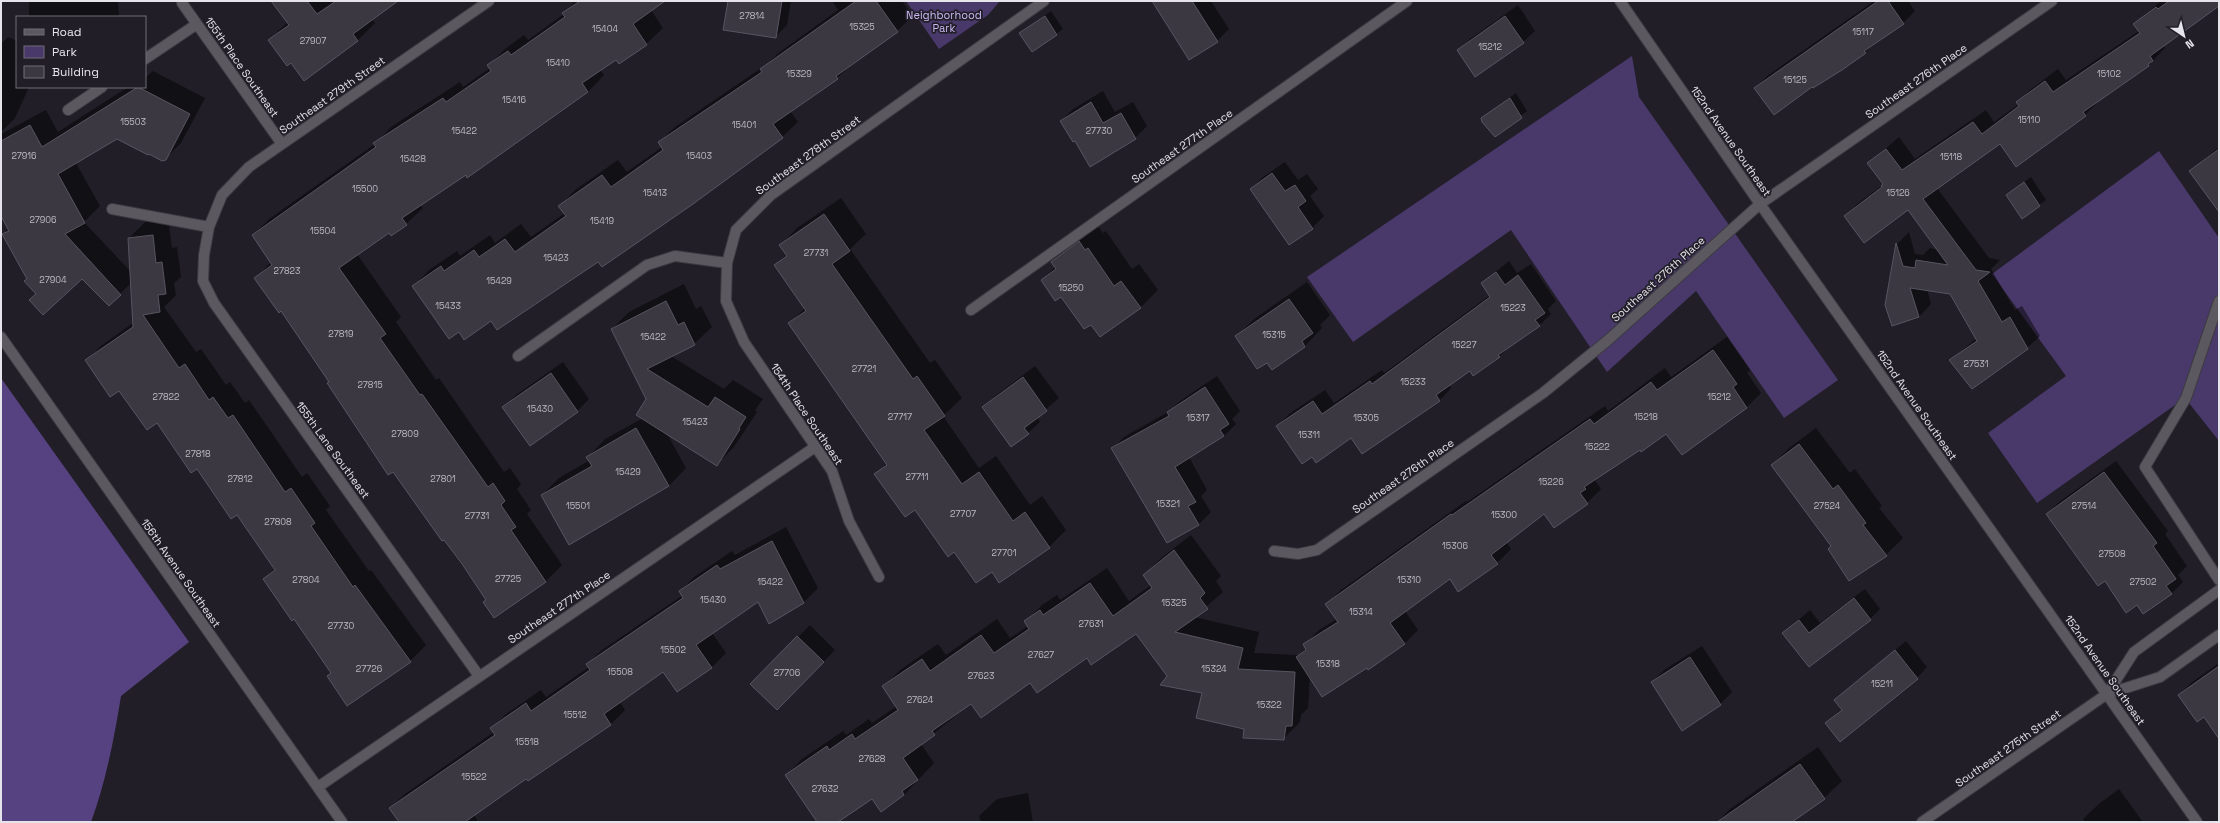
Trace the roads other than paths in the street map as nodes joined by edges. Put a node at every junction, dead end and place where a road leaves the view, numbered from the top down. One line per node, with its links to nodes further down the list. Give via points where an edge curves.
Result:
1 (489, 1): 12 (street, Southeast 279th Street)
2 (1044, 1): 7 (street, Southeast 278th Street)
3 (1407, 1): 18 (street, Southeast 277th Place)
4 (1620, 1): 13 (street, 152nd Avenue Southeast)
5 (2052, 1): 13 (street, Southeast 276th Place)
6 (182, 3): 8 (street, 155th Place Southeast)
7 (1032, 4): 16 (street, Southeast 278th Street, via 771,195 736,230)
8 (197, 24): 9 (street); 12 (street, 155th Place Southeast)
9 (146, 57)
10 (101, 88): 11 (street)
11 (68, 110)
12 (282, 144): 15 (street, Southeast 279th Street, via 249,167 222,194)
13 (1760, 204): 22 (street, Southeast 276th Place, via 1608,341 1543,393 1316,550 1298,554); 28 (street, 152nd Avenue Southeast)
14 (112, 208): 15 (street)
15 (209, 227): 27 (street, 155th Lane Southeast, via 203,281 214,304)
16 (727, 263): 20 (street, via 675,256 647,265); 21 (street, 154th Place Southeast, via 726,301 744,342)
17 (2219, 301): 24 (street, via 2186,398 2145,467)
18 (971, 310)
19 (1, 337): 29 (street, 156th Avenue Southeast)
20 (518, 356)
21 (815, 447): 23 (street, 154th Place Southeast, via 832,471 849,521); 27 (street, Southeast 277th Place)
22 (1274, 551)
23 (879, 577)
24 (2219, 580)
25 (2219, 590): 28 (street, Southeast 275th Street, via 2134,652)
26 (2219, 635): 28 (street, Southeast 275th Street, via 2160,677)
27 (479, 676): 29 (street, Southeast 277th Place)
28 (2107, 694): 31 (street, Southeast 275th Street); 32 (street, 152nd Avenue Southeast)
29 (318, 787): 30 (street, 156th Avenue Southeast)
30 (342, 822)
31 (1922, 822)
32 (2197, 822)

